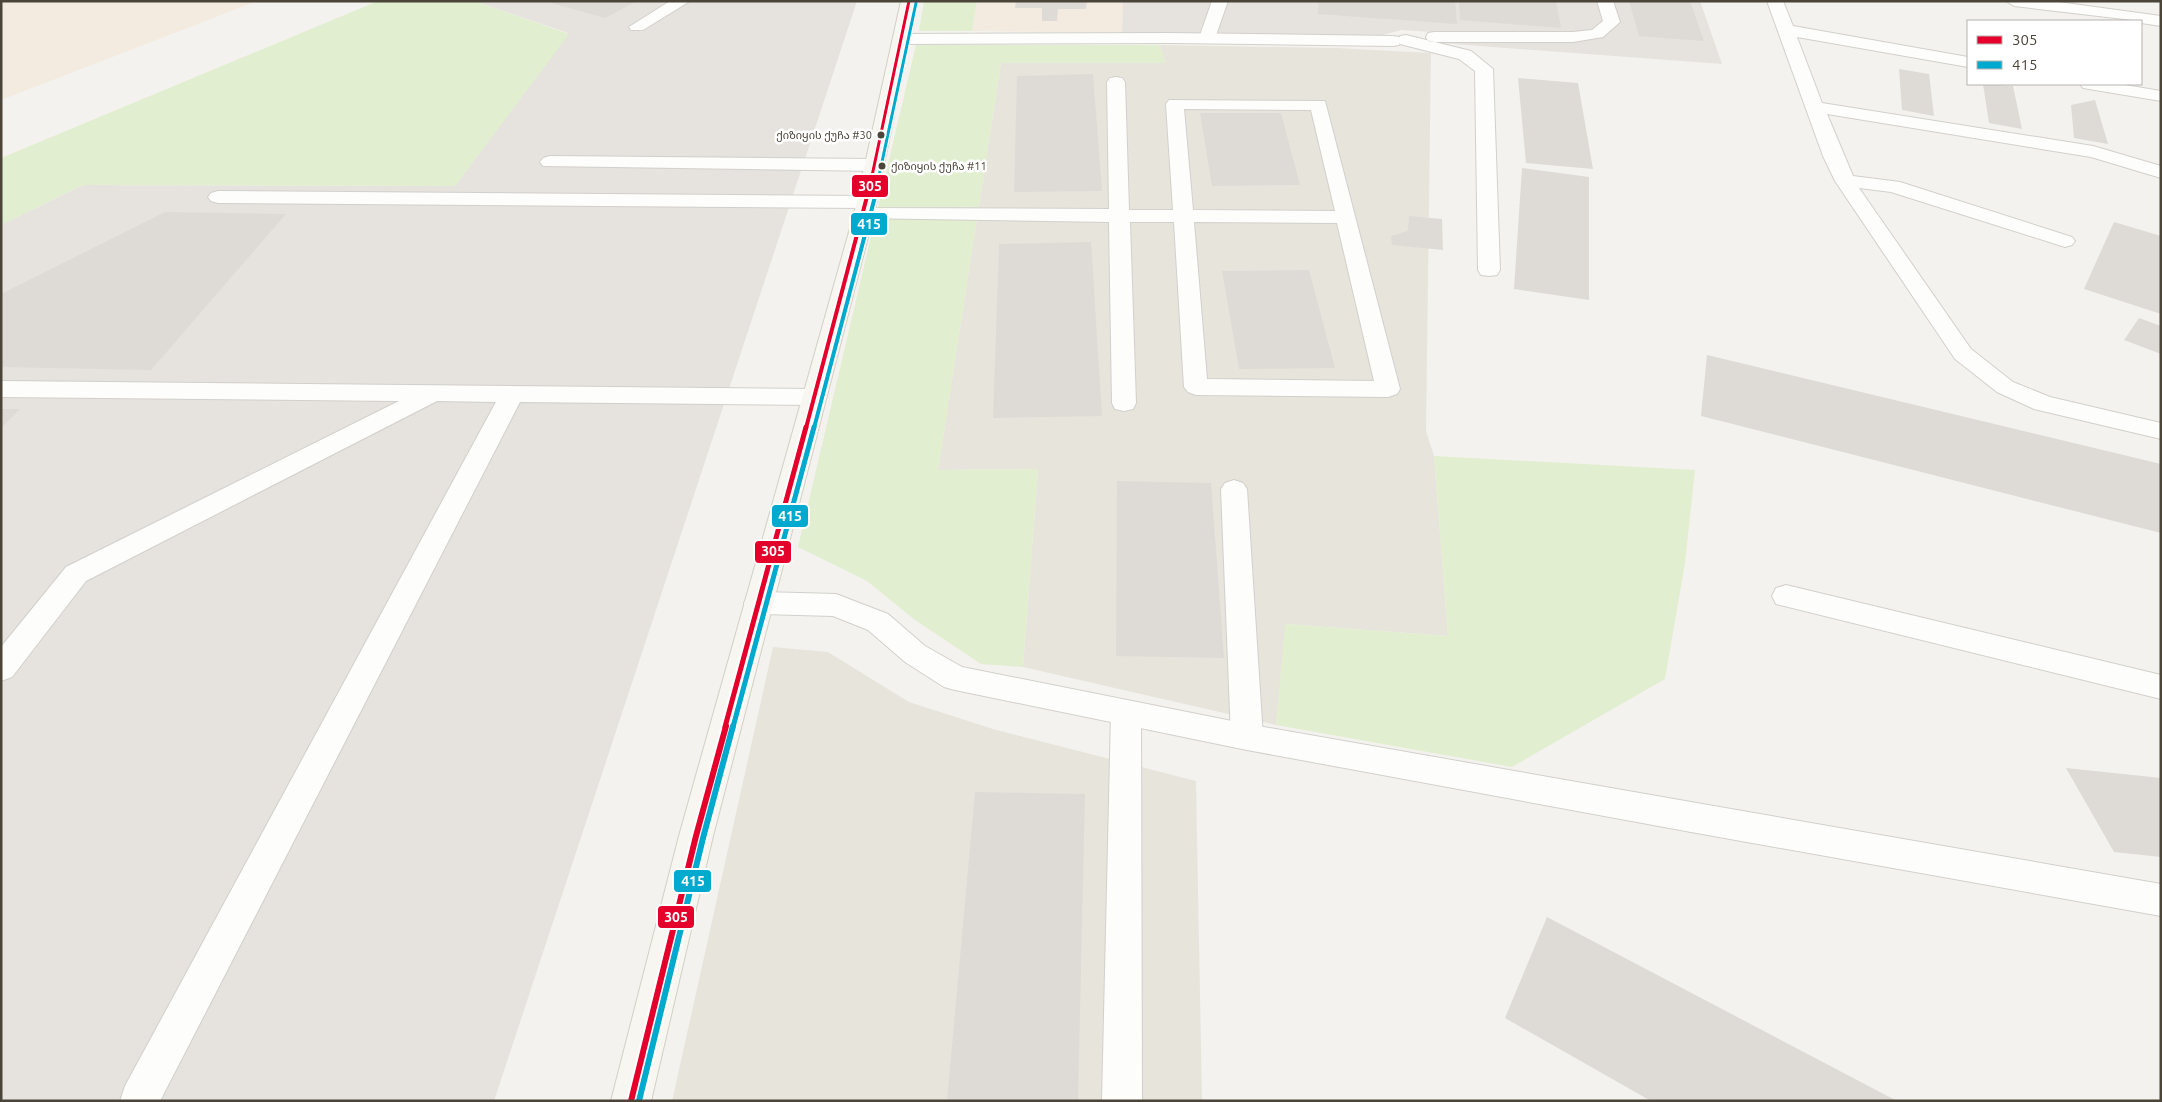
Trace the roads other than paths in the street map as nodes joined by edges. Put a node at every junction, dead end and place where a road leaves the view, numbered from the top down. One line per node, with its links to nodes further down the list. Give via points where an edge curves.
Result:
1 (682, 1): 9 (street)
2 (909, 1): 12 (street)
3 (1220, 1): 11 (street)
4 (1605, 1): 13 (street, via 1612,22 1597,34)
5 (1775, 1): 10 (street)
6 (2014, 1): 7 (street)
7 (2030, 2): 8 (street)
8 (2161, 21)
9 (637, 27)
10 (1785, 30): 14 (street); 18 (street)
11 (1206, 38): 12 (street); 13 (street)
12 (901, 40): 20 (street)
13 (1400, 40): 29 (street, via 1465,55 1484,69)
14 (1967, 62)
15 (1116, 82): 25 (street)
16 (2095, 85): 17 (street)
17 (2161, 96)
18 (1814, 107): 21 (street, via 2093,152); 22 (street)
19 (550, 162): 20 (street)
20 (875, 165): 24 (street)
21 (2161, 172)
22 (1845, 181): 28 (street, via 1893,186); 35 (street, via 1963,354 2005,387 2043,403)
23 (218, 197): 24 (street)
24 (866, 208): 25 (street); 33 (street)
25 (1118, 216): 26 (street); 34 (street)
26 (1184, 216): 27 (street); 27 (street, via 1175,104 1319,105); 27 (street, via 1196,387 1388,389)
27 (1346, 217)
28 (2065, 241)
29 (1489, 270)
30 (1, 389): 31 (street)
31 (432, 394): 32 (street); 39 (street, via 76,574)
32 (512, 394): 33 (street); 44 (street)
33 (814, 397): 38 (street)
34 (1124, 403)
35 (2161, 431)
36 (1234, 489): 42 (street)
37 (1786, 596): 40 (street)
38 (758, 603): 41 (street, via 836,605 878,622 915,654 955,678); 45 (street, via 698,826)
39 (1, 669)
40 (2161, 687)
41 (1126, 713): 42 (street); 46 (street)
42 (1247, 737): 43 (street)
43 (2161, 900)
44 (140, 1100)
45 (631, 1101)
46 (1122, 1101)

